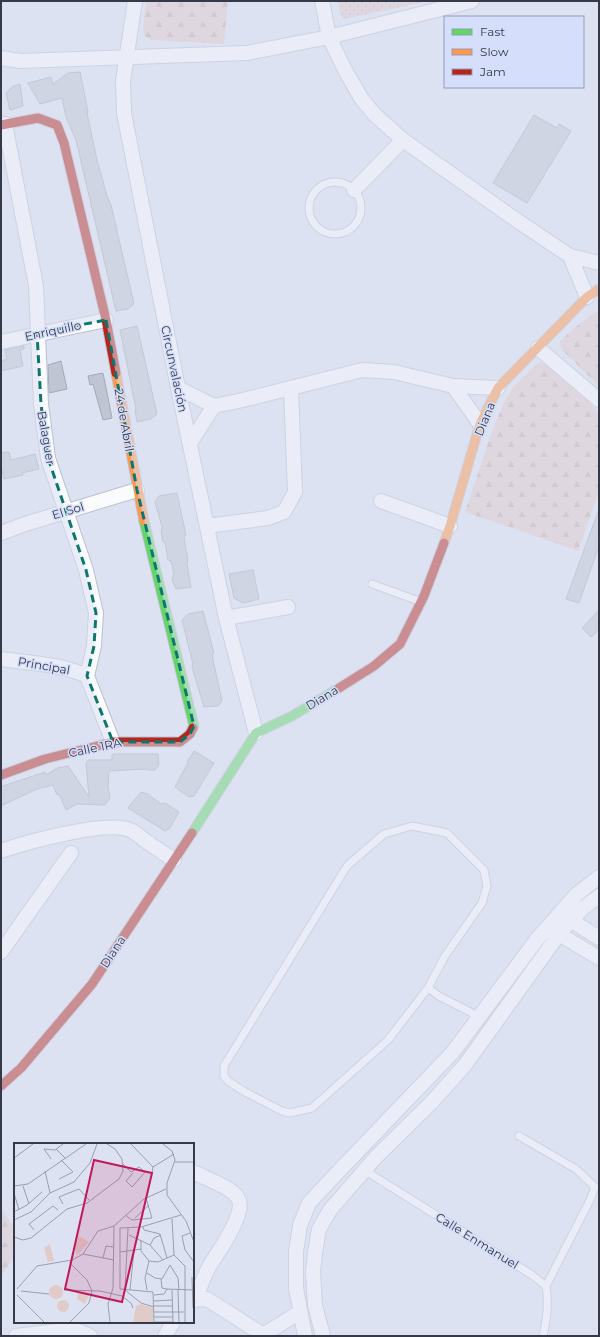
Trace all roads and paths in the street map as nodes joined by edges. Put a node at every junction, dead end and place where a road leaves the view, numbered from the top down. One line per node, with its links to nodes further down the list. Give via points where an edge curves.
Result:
1 (135, 1): 5 (street, Circunvalación)
2 (322, 1): 4 (street)
3 (472, 1): 4 (street)
4 (330, 37): 5 (street, via 247,53); 8 (street, via 344,70 361,98 374,114)
5 (128, 56): 6 (street, via 20,61); 19 (street, Circunvalación, via 123,81 124,113)
6 (1, 58)
7 (3, 124): 14 (street, 24 de Abril, via 38,118 57,125 64,143); 15 (street, Balaguer, via 36,286)
8 (403, 140): 9 (street); 10 (street)
9 (354, 190): 9 (lane, via 338,182 329,182 314,192 308,209 315,225 329,234 341,233 352,227 361,213 359,197)
10 (570, 256): 11 (street); 13 (street)
11 (599, 263)
12 (599, 289): 13 (street, Diana)
13 (587, 297): 17 (street, Diana)
14 (106, 320): 15 (street, Enriquillo); 26 (street, 24 de Abril)
15 (37, 333): 16 (street, Enriquillo); 28 (street, Balaguer, via 41,404 48,458)
16 (1, 342)
17 (538, 348): 21 (street, Diana); 22 (street)
18 (453, 386): 20 (street, via 394,372 362,370); 21 (street); 24 (street)
19 (178, 388): 23 (street); 25 (street, Circunvalación)
20 (291, 388): 23 (street); 29 (street, via 295,492 284,512 268,518)
21 (498, 388): 24 (street, Diana)
22 (599, 400)
23 (214, 406): 25 (street)
24 (480, 424): 30 (street, Diana)
25 (190, 443): 29 (street, Circunvalación)
26 (137, 490): 28 (street, El Sol); 39 (street, 24 de Abril, via 194,726)
27 (381, 501): 30 (street)
28 (67, 511): 31 (street, El Sol); 37 (street, Balaguer, via 86,570 96,613 94,646)
29 (207, 526): 35 (street, Circunvalación)
30 (450, 526): 33 (street, Diana)
31 (2, 529)
32 (372, 584): 33 (lane)
33 (421, 602): 38 (street, Diana, via 400,644 374,666 292,716)
34 (288, 607): 35 (street)
35 (226, 618): 38 (street, Circunvalación)
36 (1, 659): 37 (street, Principal, via 61,667)
37 (87, 676): 40 (street)
38 (256, 733): 44 (street, Diana)
39 (190, 734): 40 (street, Calle 1RA, via 180,742)
40 (113, 742): 41 (street, Calle 1RA, via 45,759)
41 (1, 775)
42 (1, 851): 44 (street, via 61,835 104,828 122,828 132,831)
43 (70, 853): 50 (street)
44 (174, 860): 54 (street, Diana, via 92,984 21,1068)
45 (599, 877): 53 (street, via 577,894 538,938)
46 (599, 896): 47 (street, via 582,909)
47 (572, 921): 48 (street); 49 (street)
48 (558, 934): 51 (street); 56 (street, via 465,1065)
49 (599, 938)
50 (1, 952)
51 (599, 958)
52 (428, 988): 52 (lane, via 445,956 482,903 487,886 484,870 446,833 412,826 384,834 347,866 224,1066 224,1076 245,1092 282,1111 290,1113 312,1108 388,1040); 53 (lane)
53 (480, 1017): 60 (street, via 454,1052 309,1203 300,1225 296,1252 296,1288)
54 (2, 1084)
55 (520, 1136): 58 (lane, via 576,1169 595,1187 592,1198)
56 (364, 1170): 58 (lane, Calle Enmanuel); 67 (street, via 330,1210 319,1229 313,1272 315,1305)
57 (194, 1172): 59 (street, via 230,1190 238,1198 240,1206 236,1221)
58 (546, 1286): 68 (lane, via 547,1317)
59 (194, 1300): 63 (street, via 207,1299)
60 (300, 1312): 63 (street); 66 (street)
61 (173, 1323): 65 (street)
62 (79, 1330): 64 (street)
63 (264, 1335)
64 (16, 1336)
65 (165, 1336)
66 (305, 1336)
67 (323, 1336)
68 (543, 1336)

